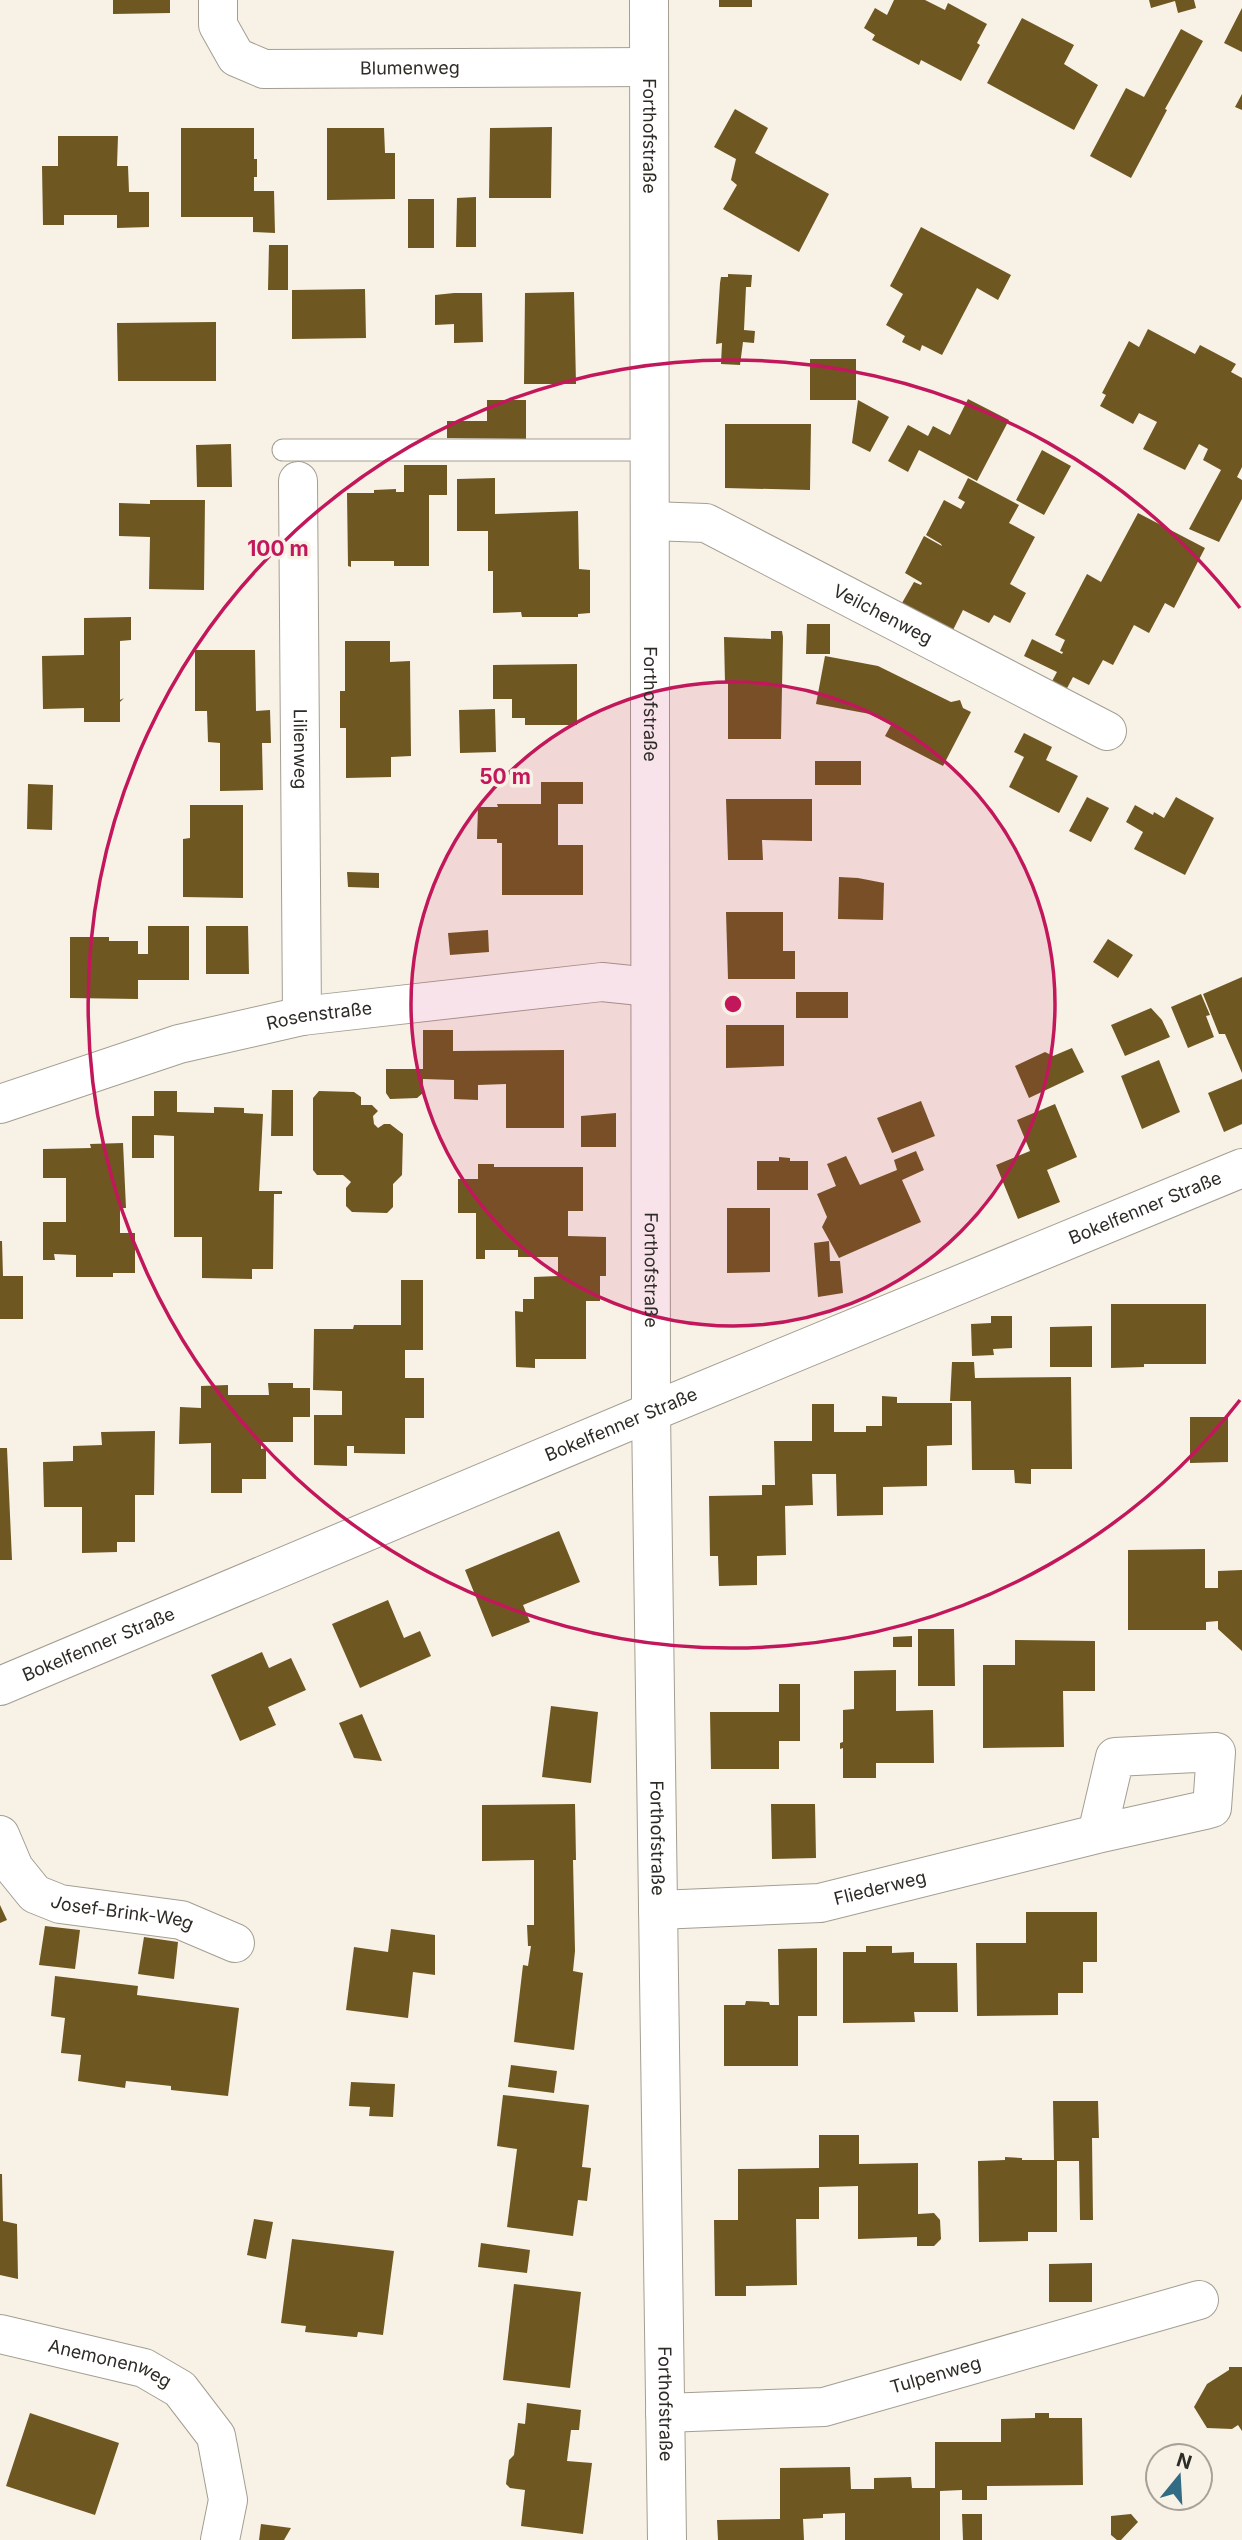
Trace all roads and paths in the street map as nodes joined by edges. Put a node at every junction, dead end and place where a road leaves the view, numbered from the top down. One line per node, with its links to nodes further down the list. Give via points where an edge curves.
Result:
1 (218, 0): 3 (street, Blumenweg, via 218,25 236,57 264,69)
2 (649, 0): 3 (street, Forthofstraße)
3 (648, 67): 4 (street, Forthofstraße)
4 (651, 450): 5 (lane); 6 (street, Forthofstraße)
5 (290, 466): 9 (street, Lilienweg)
6 (651, 521): 7 (street, Veilchenweg, via 706,523); 8 (street, Forthofstraße)
7 (1107, 731)
8 (650, 987): 9 (street, Rosenstraße, via 602,982); 12 (street, Forthofstraße)
9 (302, 1016): 10 (street, Rosenstraße, via 179,1044)
10 (0, 1104)
11 (1242, 1168): 12 (street, Bokelfenner Straße)
12 (651, 1412): 13 (street, Bokelfenner Straße); 16 (street, Forthofstraße)
13 (0, 1686)
14 (1097, 1834): 16 (street, Fliederweg, via 820,1903)
15 (0, 1835): 17 (street, Josef-Brink-Weg, via 14,1868 35,1894 60,1904 181,1920)
16 (658, 1910): 20 (street, Forthofstraße)
17 (236, 1943)
18 (1199, 2300): 20 (street, Tulpenweg, via 824,2407)
19 (0, 2334): 21 (street, Anemonenweg, via 145,2368 180,2389 216,2436 228,2500)
20 (665, 2413): 22 (street, Forthofstraße)
21 (220, 2540)
22 (667, 2540)

